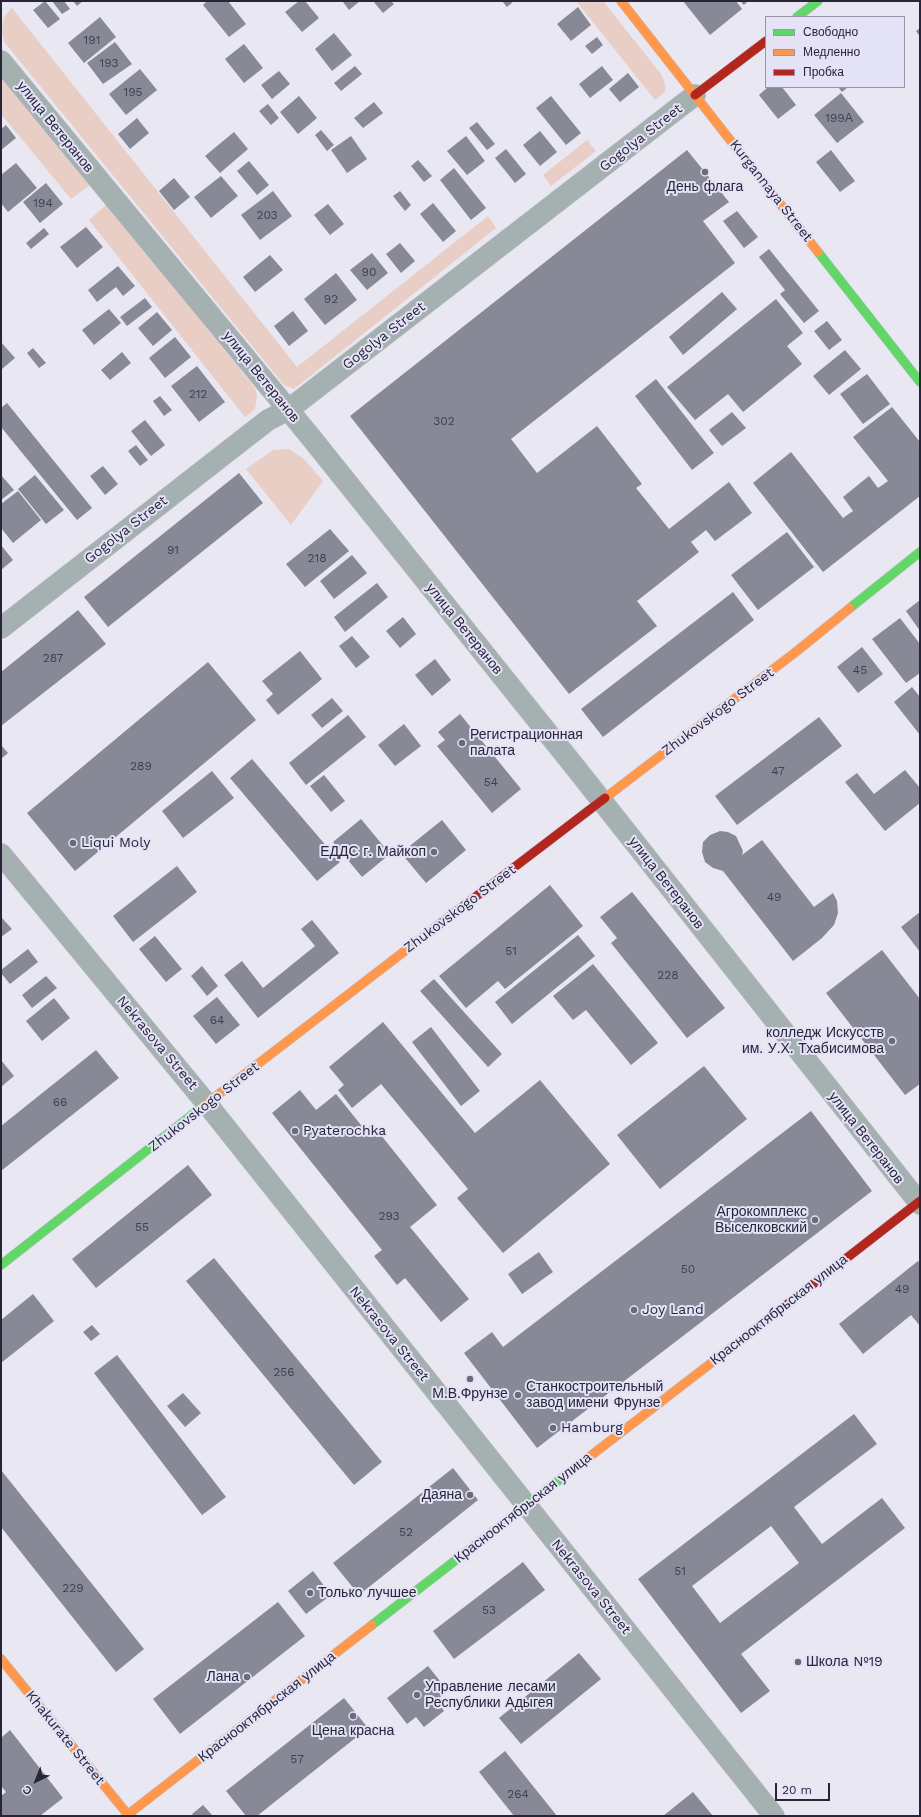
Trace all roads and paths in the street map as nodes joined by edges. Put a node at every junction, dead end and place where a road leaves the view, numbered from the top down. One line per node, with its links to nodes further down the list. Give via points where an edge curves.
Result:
1 (621, 1): 6 (street, Kurgannaya Street)
2 (818, 1): 3 (street)
3 (798, 16)
4 (765, 42): 6 (street, Gogolya Street)
5 (1, 61): 8 (street, улица Ветеранов)
6 (695, 95): 7 (street, Kurgannaya Street); 8 (street, Gogolya Street)
7 (920, 382)
8 (288, 410): 10 (street, Gogolya Street, via 268,420); 11 (street, улица Ветеранов)
9 (920, 552): 11 (street, Zhukovskogo Street)
10 (1, 628)
11 (601, 800): 13 (street, Zhukovskogo Street); 14 (street, улица Ветеранов)
12 (1, 854): 13 (street, Nekrasova Street)
13 (207, 1104): 15 (street, Zhukovskogo Street); 16 (street, Nekrasova Street)
14 (919, 1202): 16 (street, Краснооктябрьская улица)
15 (1, 1265)
16 (526, 1506): 18 (street, Краснооктябрьская улица); 19 (street, Nekrasova Street)
17 (1, 1659): 18 (street, Khakurate Street)
18 (127, 1816)
19 (774, 1816)

